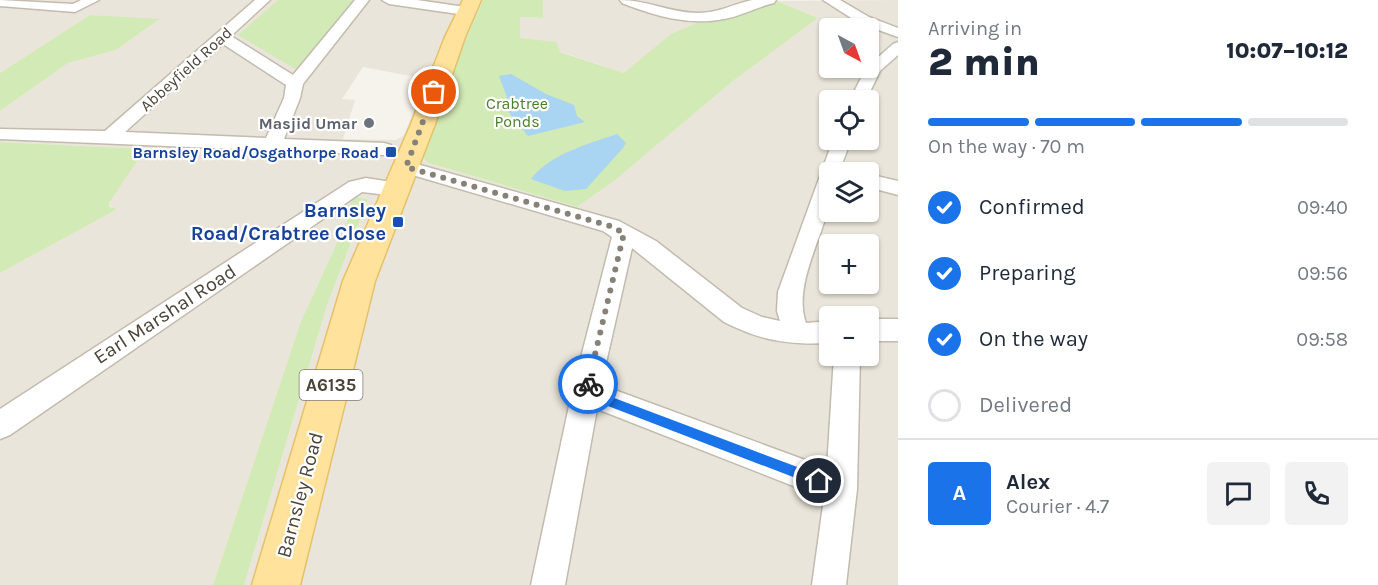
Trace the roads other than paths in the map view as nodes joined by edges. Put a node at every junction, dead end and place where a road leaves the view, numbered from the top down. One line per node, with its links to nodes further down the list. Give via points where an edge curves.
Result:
1 (92, 0): 8 (street, via 75,8)
2 (263, 0): 11 (street, Abbeyfield Road)
3 (362, 0): 13 (street)
4 (388, 0): 9 (street)
5 (627, 0): 6 (street, via 661,14 693,17 725,15)
6 (768, 0)
7 (830, 0): 10 (street, via 864,21)
8 (3, 4)
9 (469, 5): 19 (main road, Barnsley Road / A6135)
10 (898, 33)
11 (222, 37): 13 (street); 16 (street, Abbeyfield Road)
12 (898, 47): 14 (street, via 873,69)
13 (294, 83): 17 (street)
14 (863, 90)
15 (0, 134): 16 (street)
16 (108, 138): 17 (street)
17 (273, 144): 18 (street)
18 (384, 149)
19 (401, 178): 23 (street, Earl Marshal Road, via 610,226); 30 (street, Earl Marshal Road, via 356,187); 32 (main road, Barnsley Road / A6135, via 359,281)
20 (879, 183): 21 (street)
21 (898, 188)
22 (819, 214): 27 (street, via 790,292 789,311)
23 (624, 233): 27 (street, Earl Marshal Road, via 648,247 733,315 772,332); 29 (street)
24 (879, 330): 25 (street)
25 (898, 330)
26 (819, 333): 27 (street, Earl Marshal Road)
27 (797, 334)
28 (847, 366): 31 (street)
29 (586, 392): 31 (street); 33 (street)
30 (0, 424)
31 (841, 489): 34 (street)
32 (276, 585)
33 (548, 585)
34 (829, 585)

